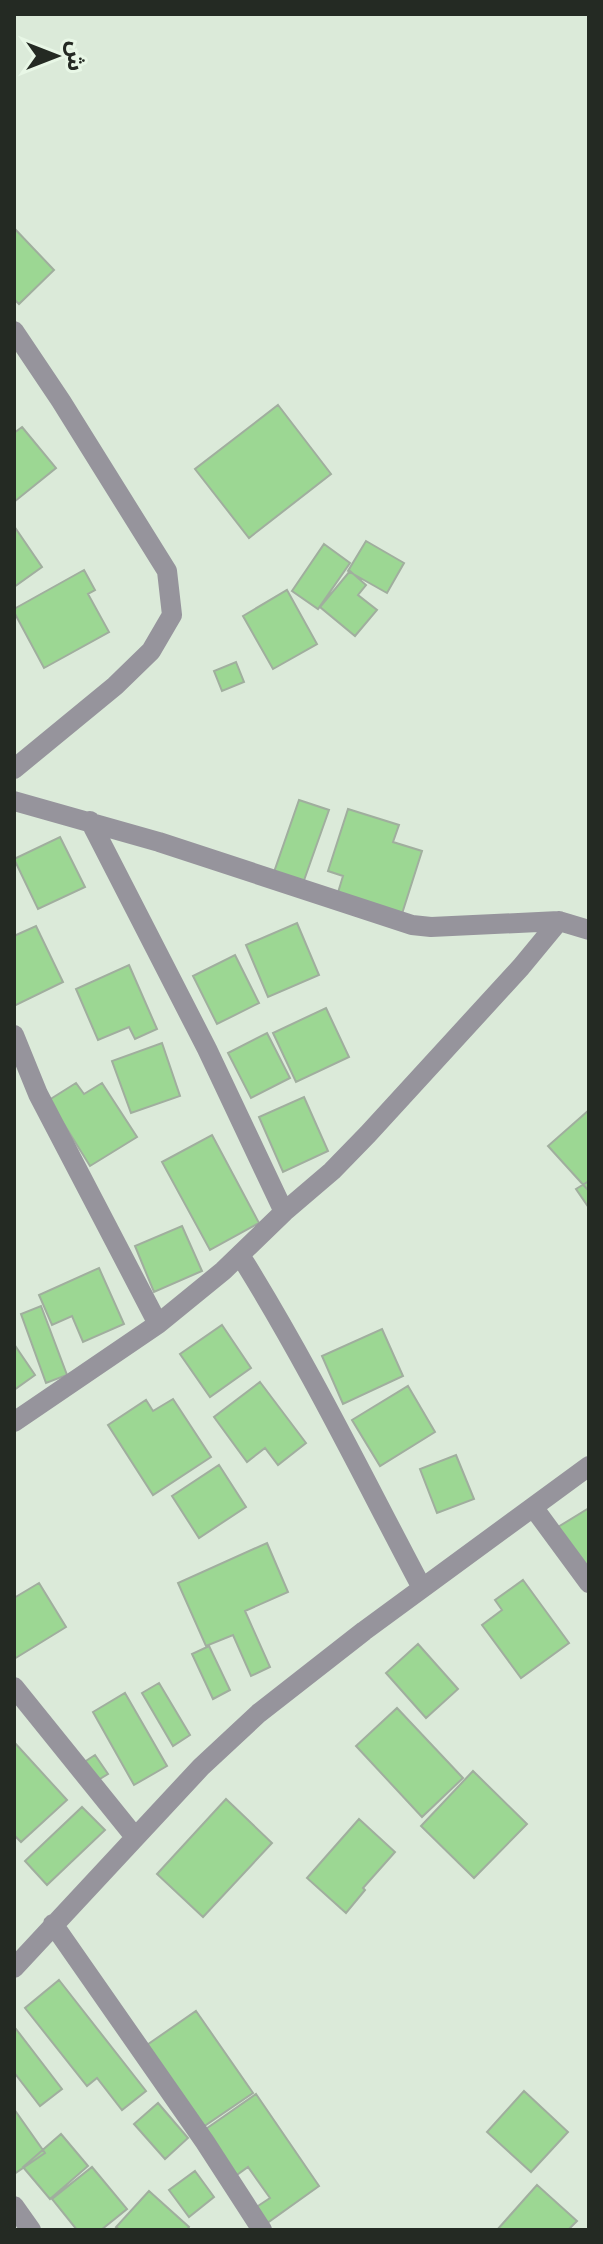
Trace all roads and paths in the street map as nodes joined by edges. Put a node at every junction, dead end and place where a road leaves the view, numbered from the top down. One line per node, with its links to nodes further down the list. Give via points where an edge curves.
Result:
1 (14, 331): 2 (street, via 167,571 172,615 151,651)
2 (14, 769)
3 (14, 801): 4 (street)
4 (90, 821): 5 (street, via 412,925); 8 (street)
5 (559, 921): 6 (street); 8 (street, via 368,1134)
6 (589, 930)
7 (14, 1035): 10 (street, via 38,1094)
8 (284, 1212): 9 (street)
9 (240, 1255): 10 (street); 15 (street, via 325,1400)
10 (158, 1324): 11 (street)
11 (14, 1422)
12 (589, 1466): 13 (street)
13 (533, 1507): 14 (street); 15 (street)
14 (589, 1583)
15 (422, 1588): 17 (street, via 259,1713)
16 (14, 1687): 17 (street)
17 (135, 1837): 18 (street)
18 (53, 1924): 19 (street); 22 (street)
19 (16, 1963)
20 (14, 2206): 21 (street)
21 (31, 2230)
22 (262, 2230)

